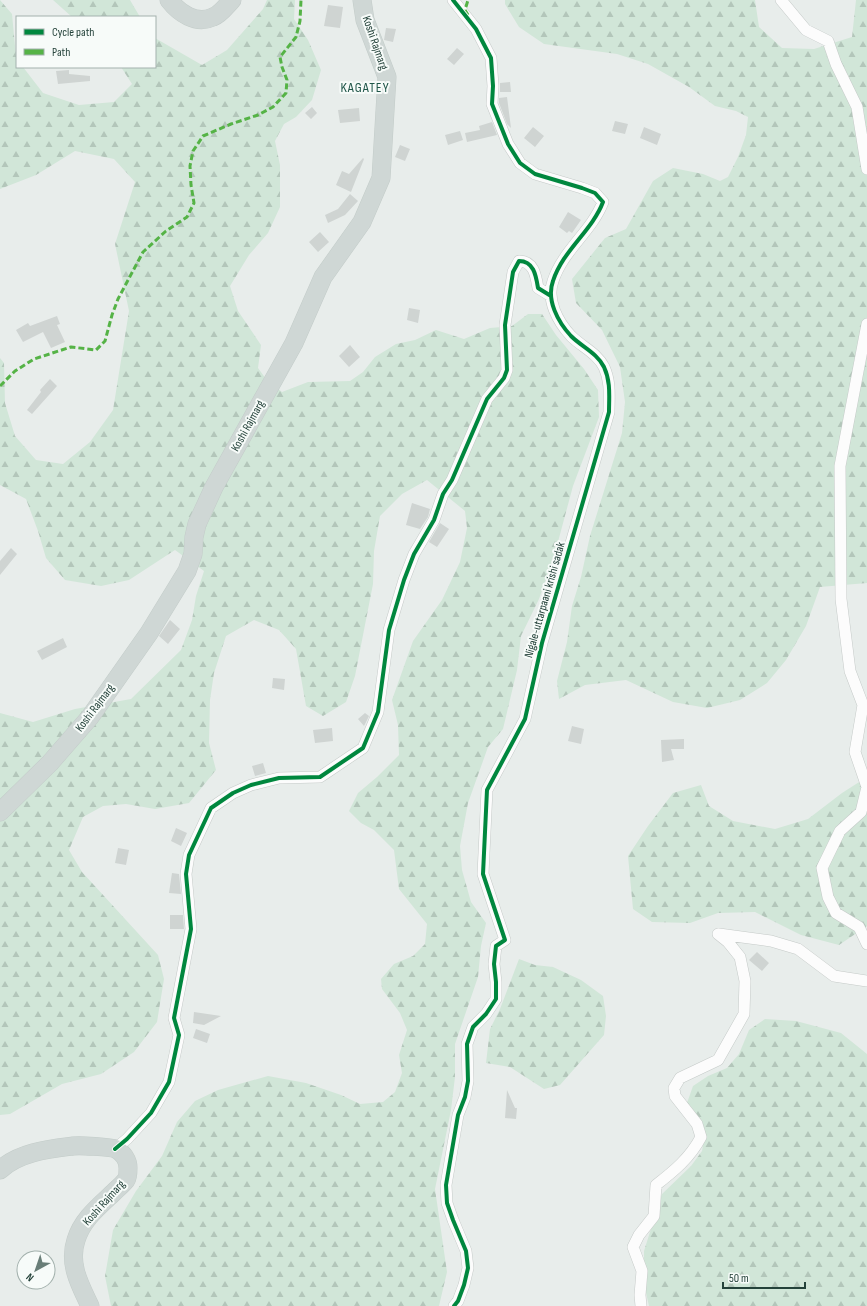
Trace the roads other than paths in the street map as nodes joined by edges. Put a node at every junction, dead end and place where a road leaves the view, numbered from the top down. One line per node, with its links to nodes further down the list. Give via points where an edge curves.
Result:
1 (169, 0): 2 (main road, via 184,14 202,19 212,18)
2 (232, 0)
3 (362, 0): 9 (main road, Koshi Rajmarg, via 365,20 387,77 381,178 362,222 323,277 294,343 214,486 197,524 193,554 187,571 149,633 90,717 50,763)
4 (453, 0): 7 (street, Nigale-uttarpaani krishi sadak, via 476,29 491,58 492,104 508,144 520,163 535,174 595,193 603,202 599,213 560,264 552,282)
5 (781, 0): 6 (street, via 806,30 828,41 857,107)
6 (867, 169)
7 (551, 296): 12 (street, via 538,288 533,268 519,261 513,272 505,325 507,370 504,378 486,399 452,480 442,494 434,520 414,554 404,580 389,630 378,712 363,748 320,776 279,778 251,785 211,808 188,855 187,900 191,929 174,1018 179,1035 169,1082 151,1113); 15 (street, Nigale-uttarpaani krishi sadak, via 560,322 604,367 609,384 609,412 542,644 525,719 487,790 483,874 505,940 496,946 496,999 473,1027 467,1044 468,1081 458,1115 446,1185 447,1203 466,1251 468,1268 464,1285)
8 (867, 324): 10 (street, via 840,466 841,599 850,670 863,705 855,752 867,787 861,812 840,831 822,868 828,897 836,913 859,928)
9 (0, 812)
10 (867, 944)
11 (867, 981): 16 (street, via 834,976 792,947 771,941 718,934 740,957 745,981 744,1014 718,1060 680,1078 674,1088 674,1096 696,1124 700,1137 695,1149 656,1185 654,1216 633,1247 642,1271)
12 (115, 1149): 13 (main road, via 76,1146 46,1149 21,1157); 14 (main road, Koshi Rajmarg, via 125,1156 128,1165 126,1179 82,1226 73,1255 77,1280)
13 (0, 1170)
14 (90, 1306)
15 (454, 1306)
16 (641, 1306)

